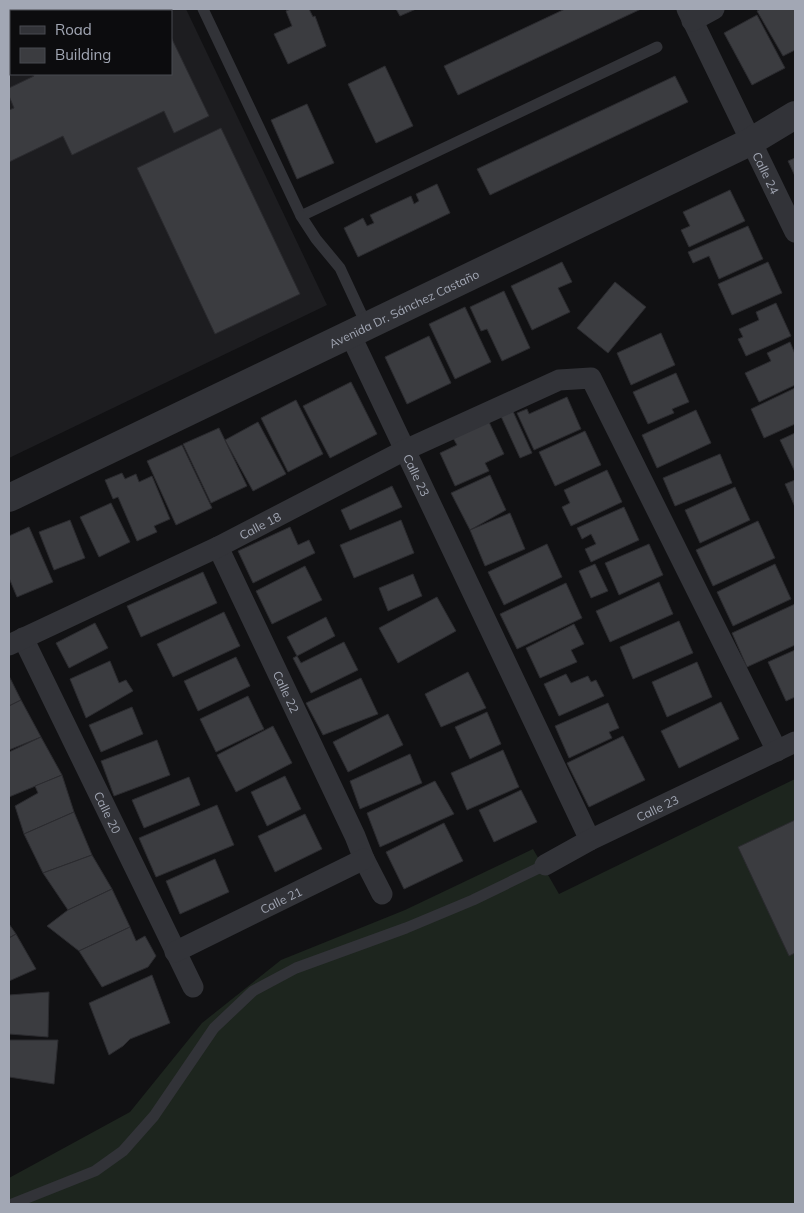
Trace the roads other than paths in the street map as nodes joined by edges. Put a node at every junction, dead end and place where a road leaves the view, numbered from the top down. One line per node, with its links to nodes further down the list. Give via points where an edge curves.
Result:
1 (203, 9): 7 (lane)
2 (714, 9): 3 (street)
3 (689, 15): 6 (street, Calle 24)
4 (657, 47): 7 (lane)
5 (795, 114): 6 (street, Avenida Dr. Sánchez Castaño)
6 (750, 142): 8 (street, Calle 24); 9 (street, Avenida Dr. Sánchez Castaño)
7 (301, 216): 9 (lane, via 340,268)
8 (795, 232)
9 (359, 330): 11 (street, Calle 23); 12 (street, Avenida Dr. Sánchez Castaño)
10 (508, 403): 11 (street, Calle 18); 15 (street, Calle 23, via 560,380 591,378)
11 (405, 450): 13 (street, Calle 18); 16 (street, Calle 23)
12 (9, 498)
13 (218, 547): 14 (street, Calle 18); 17 (street, Calle 22)
14 (16, 642): 20 (street, Calle 20)
15 (786, 747): 16 (street, Calle 23)
16 (590, 840): 18 (street)
17 (364, 859): 19 (street); 20 (street, Calle 21)
18 (545, 865): 22 (lane, via 406,928 296,968 253,991 214,1028 154,1116 122,1152 95,1171)
19 (382, 894)
20 (175, 952): 21 (street, Calle 20)
21 (193, 987)
22 (12, 1204)

